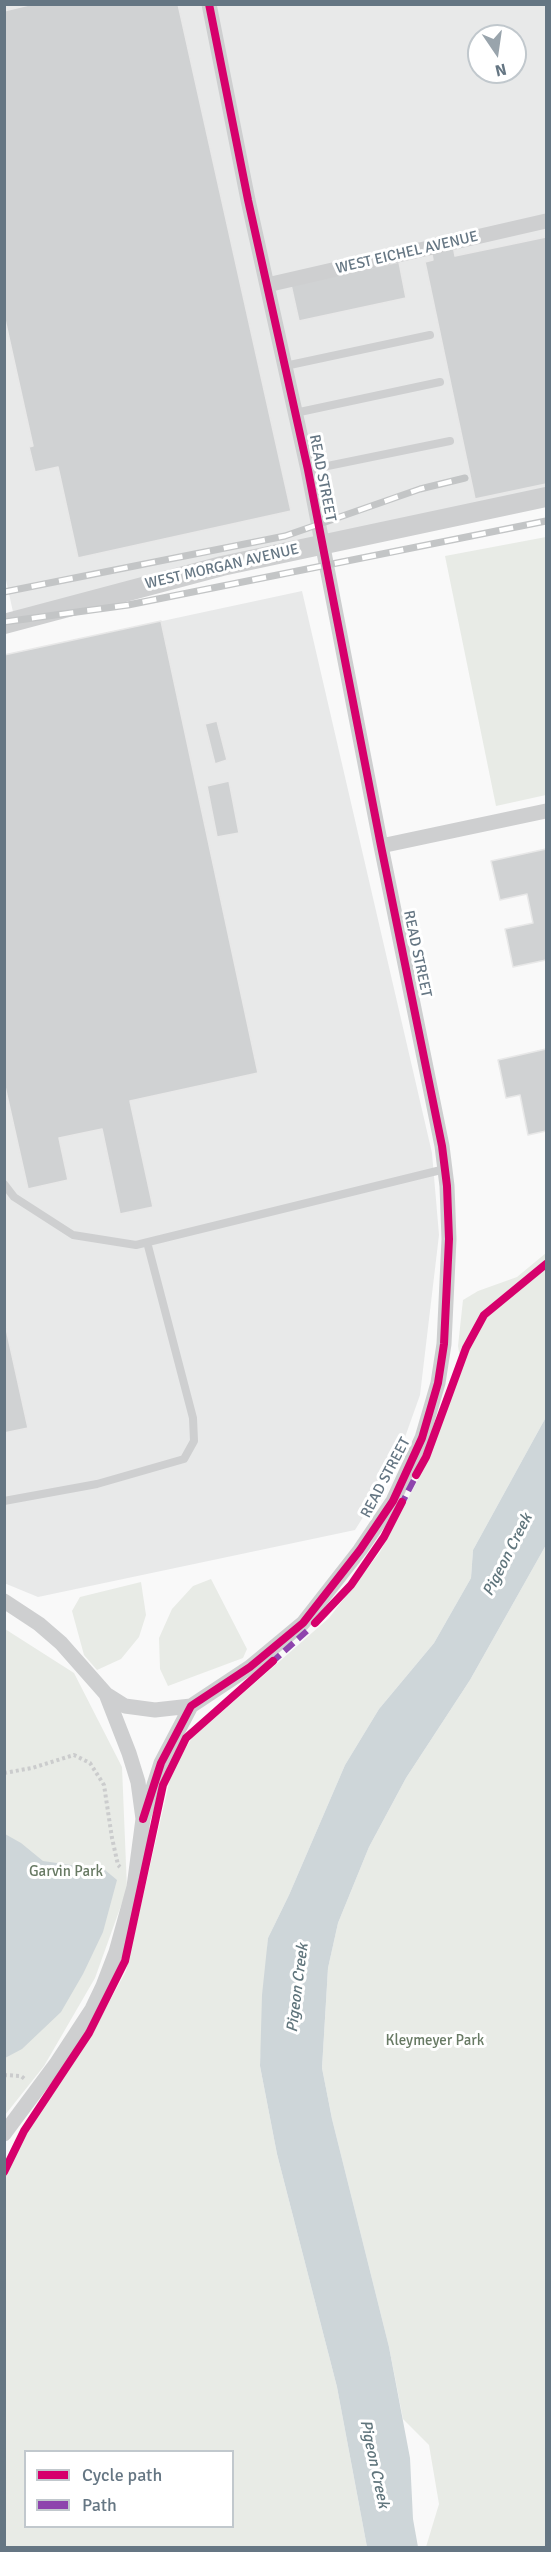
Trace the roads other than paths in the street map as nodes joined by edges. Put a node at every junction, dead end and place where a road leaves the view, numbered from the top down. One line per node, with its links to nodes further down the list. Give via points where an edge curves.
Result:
1 (209, 4): 3 (street, READ STREET)
2 (546, 220): 3 (street, WEST EICHEL AVENUE)
3 (267, 285): 5 (street, READ STREET)
4 (430, 335): 5 (lane)
5 (285, 366): 7 (street, READ STREET)
6 (440, 382): 7 (lane)
7 (295, 412): 9 (street, READ STREET)
8 (450, 441): 9 (lane)
9 (308, 470): 11 (street, READ STREET)
10 (546, 497): 11 (street, WEST MORGAN AVENUE)
11 (321, 544): 12 (street, WEST MORGAN AVENUE); 14 (street, READ STREET)
12 (4, 624)
13 (546, 810): 14 (street)
14 (381, 846): 15 (street, READ STREET)
15 (445, 1169): 17 (lane); 21 (street, READ STREET, via 449,1239 444,1344 438,1383 414,1458 393,1501 303,1623 250,1667)
16 (4, 1184): 17 (lane, via 15,1197 74,1235 136,1245)
17 (147, 1242): 18 (lane, via 193,1418 194,1441 184,1459 97,1484)
18 (4, 1501)
19 (4, 1601): 20 (street, via 61,1643)
20 (106, 1694): 21 (street, READ STREET, via 125,1706 155,1710); 22 (street, via 138,1782)
21 (191, 1706): 22 (street, READ STREET, via 161,1763)
22 (143, 1819): 23 (street, via 136,1878 116,1952 92,2009)
23 (4, 2133)

